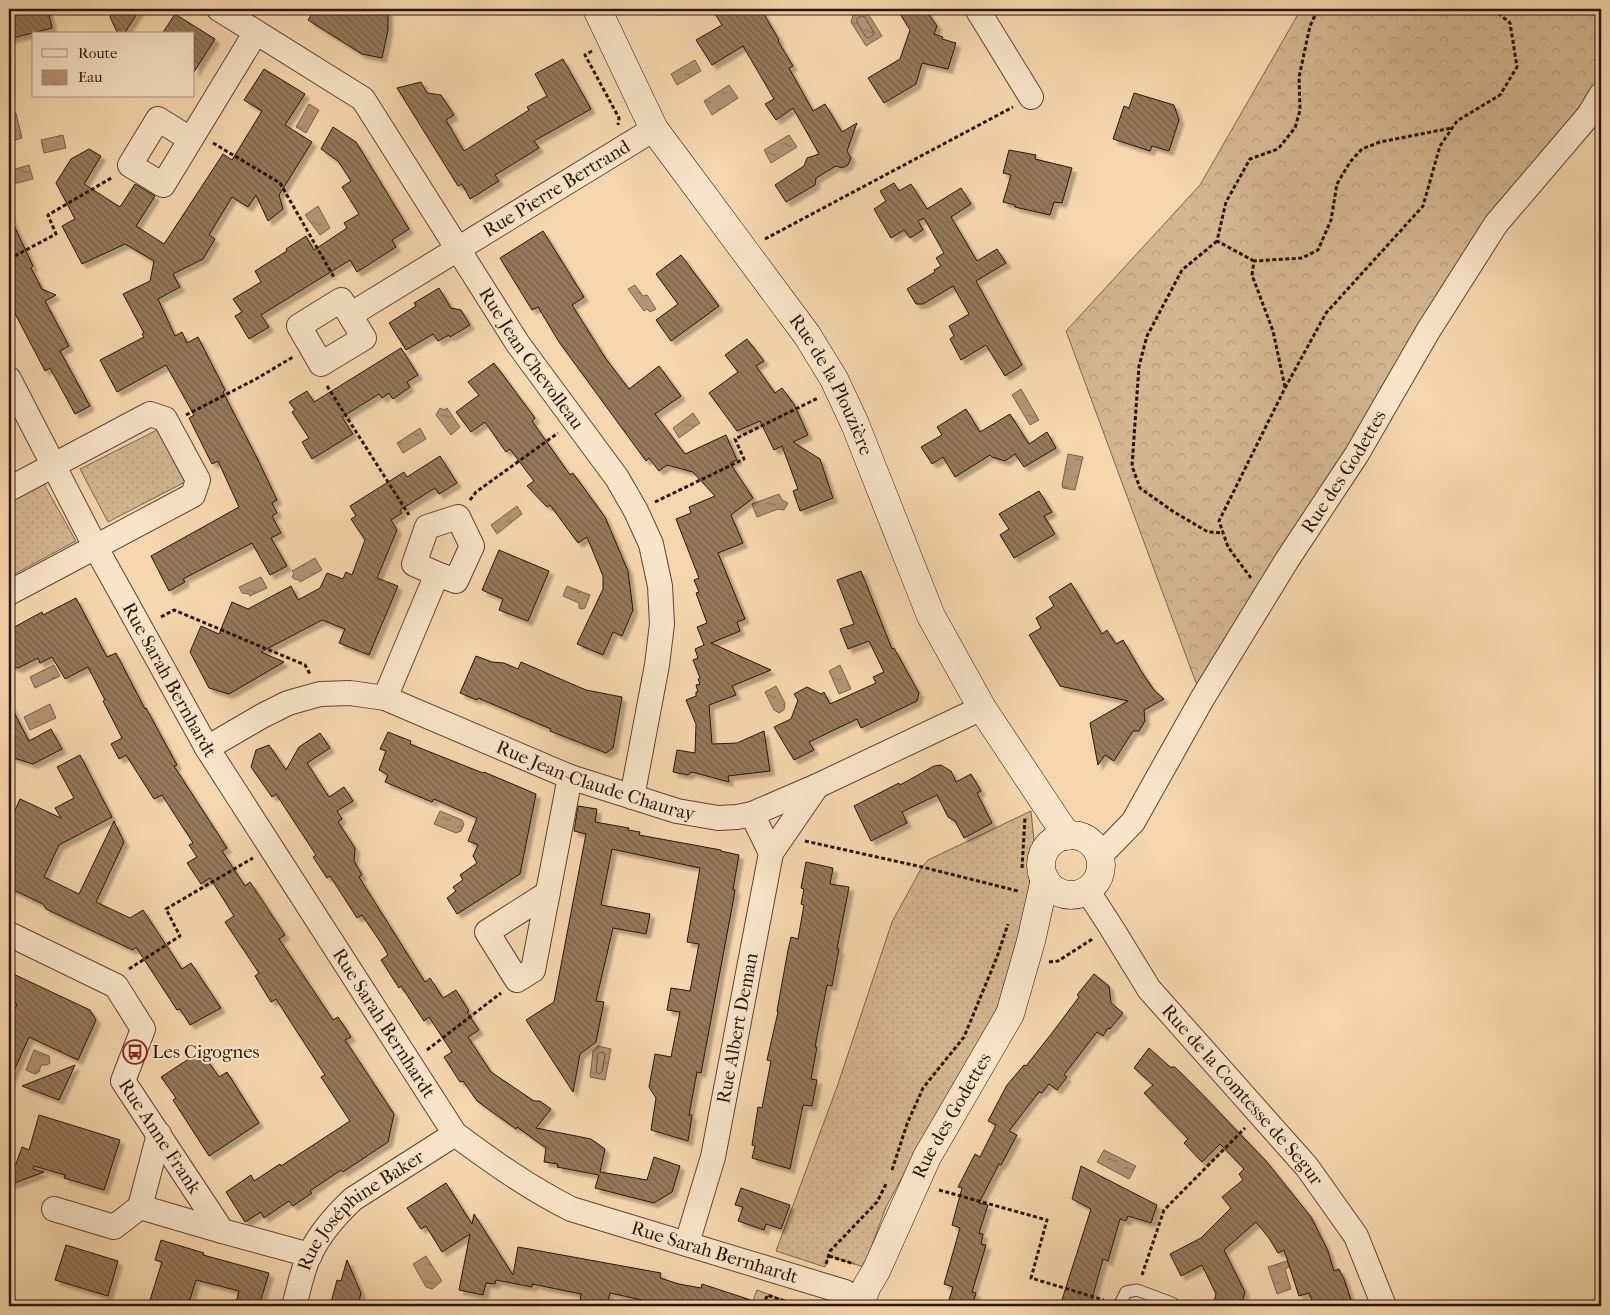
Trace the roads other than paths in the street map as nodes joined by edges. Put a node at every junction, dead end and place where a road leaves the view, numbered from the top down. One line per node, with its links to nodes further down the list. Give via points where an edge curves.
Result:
1 (219, 9): 4 (street, Rue Jean Chevolleau)
2 (597, 9): 7 (street, Rue de la Plouzière)
3 (978, 9): 6 (street)
4 (256, 32): 8 (street); 9 (street, Rue Jean Chevolleau, via 363,99)
5 (1601, 95): 26 (street, Rue des Godettes, via 1589,115 1496,224 1428,331 1357,454 1202,699 1133,822)
6 (1031, 97)
7 (654, 129): 9 (street, Rue Pierre Bertrand); 18 (street, Rue de la Plouzière, via 807,335 834,379 931,616)
8 (193, 136): 8 (street, via 163,185 130,165 158,119)
9 (458, 248): 10 (street, Rue Pierre Bertrand); 22 (street, Rue Jean Chevolleau, via 518,344 617,478 651,544 660,586 662,624)
10 (346, 307): 10 (street, Rue Pierre Bertrand, via 364,338 316,355 298,326)
11 (9, 379): 12 (street, Rue Sarah Bernhardt)
12 (53, 465): 13 (street); 14 (street, Rue Sarah Bernhardt); 14 (street, via 150,414 165,419 198,480 194,495)
13 (9, 489)
14 (96, 548): 16 (street); 19 (street, Rue Sarah Bernhardt)
15 (437, 574): 15 (street, via 456,581 472,546 458,517 427,527 414,564); 17 (street)
16 (9, 593)
17 (385, 698): 19 (street, Rue Jean-Claude Chauray, via 320,694 288,703); 20 (street, Rue Jean-Claude Chauray)
18 (982, 708): 21 (street, Rue Jean-Claude Chauray); 24 (street, Rue de la Plouzière, via 1031,782)
19 (207, 748): 31 (street, Rue Sarah Bernhardt)
20 (570, 777): 22 (street, Rue Jean-Claude Chauray); 28 (street)
21 (817, 786): 23 (street, Rue Jean-Claude Chauray); 25 (street)
22 (632, 797): 23 (street, Rue Jean-Claude Chauray, via 677,811 718,818)
23 (752, 814): 25 (street)
24 (1059, 839): 26 (street, via 1075,836 1090,842); 27 (street, via 1044,851 1041,860)
25 (777, 845): 35 (street, Rue Albert Deman, via 714,1157)
26 (1099, 856): 27 (street, via 1100,866 1094,884)
27 (1047, 884): 37 (street, Rue des Godettes, via 1010,1014 927,1157 904,1177 876,1271); 41 (street, Rue de la Comtesse de Segur, via 1111,927 1149,989 1307,1167 1356,1236)
28 (548, 893): 28 (street, via 533,970 517,980 487,932)
29 (9, 934): 30 (street, Rue Anne Frank, via 116,986 143,1030 123,1081)
30 (158, 1134): 32 (street); 34 (street, Rue Anne Frank)
31 (455, 1134): 35 (street, Rue Sarah Bernhardt, via 513,1177 571,1209); 36 (street, Rue Joséphine Baker, via 353,1199 339,1212)
32 (140, 1207): 33 (street, via 114,1227); 34 (street)
33 (54, 1209)
34 (222, 1231): 36 (street)
35 (687, 1243): 37 (street, Rue Sarah Bernhardt, via 820,1284)
36 (310, 1255): 39 (street, Rue Joséphine Baker)
37 (853, 1298)
38 (1119, 1305): 40 (lane, via 1126,1292 1137,1290 1172,1303)
39 (294, 1306)
40 (1172, 1306)
41 (1384, 1306)

